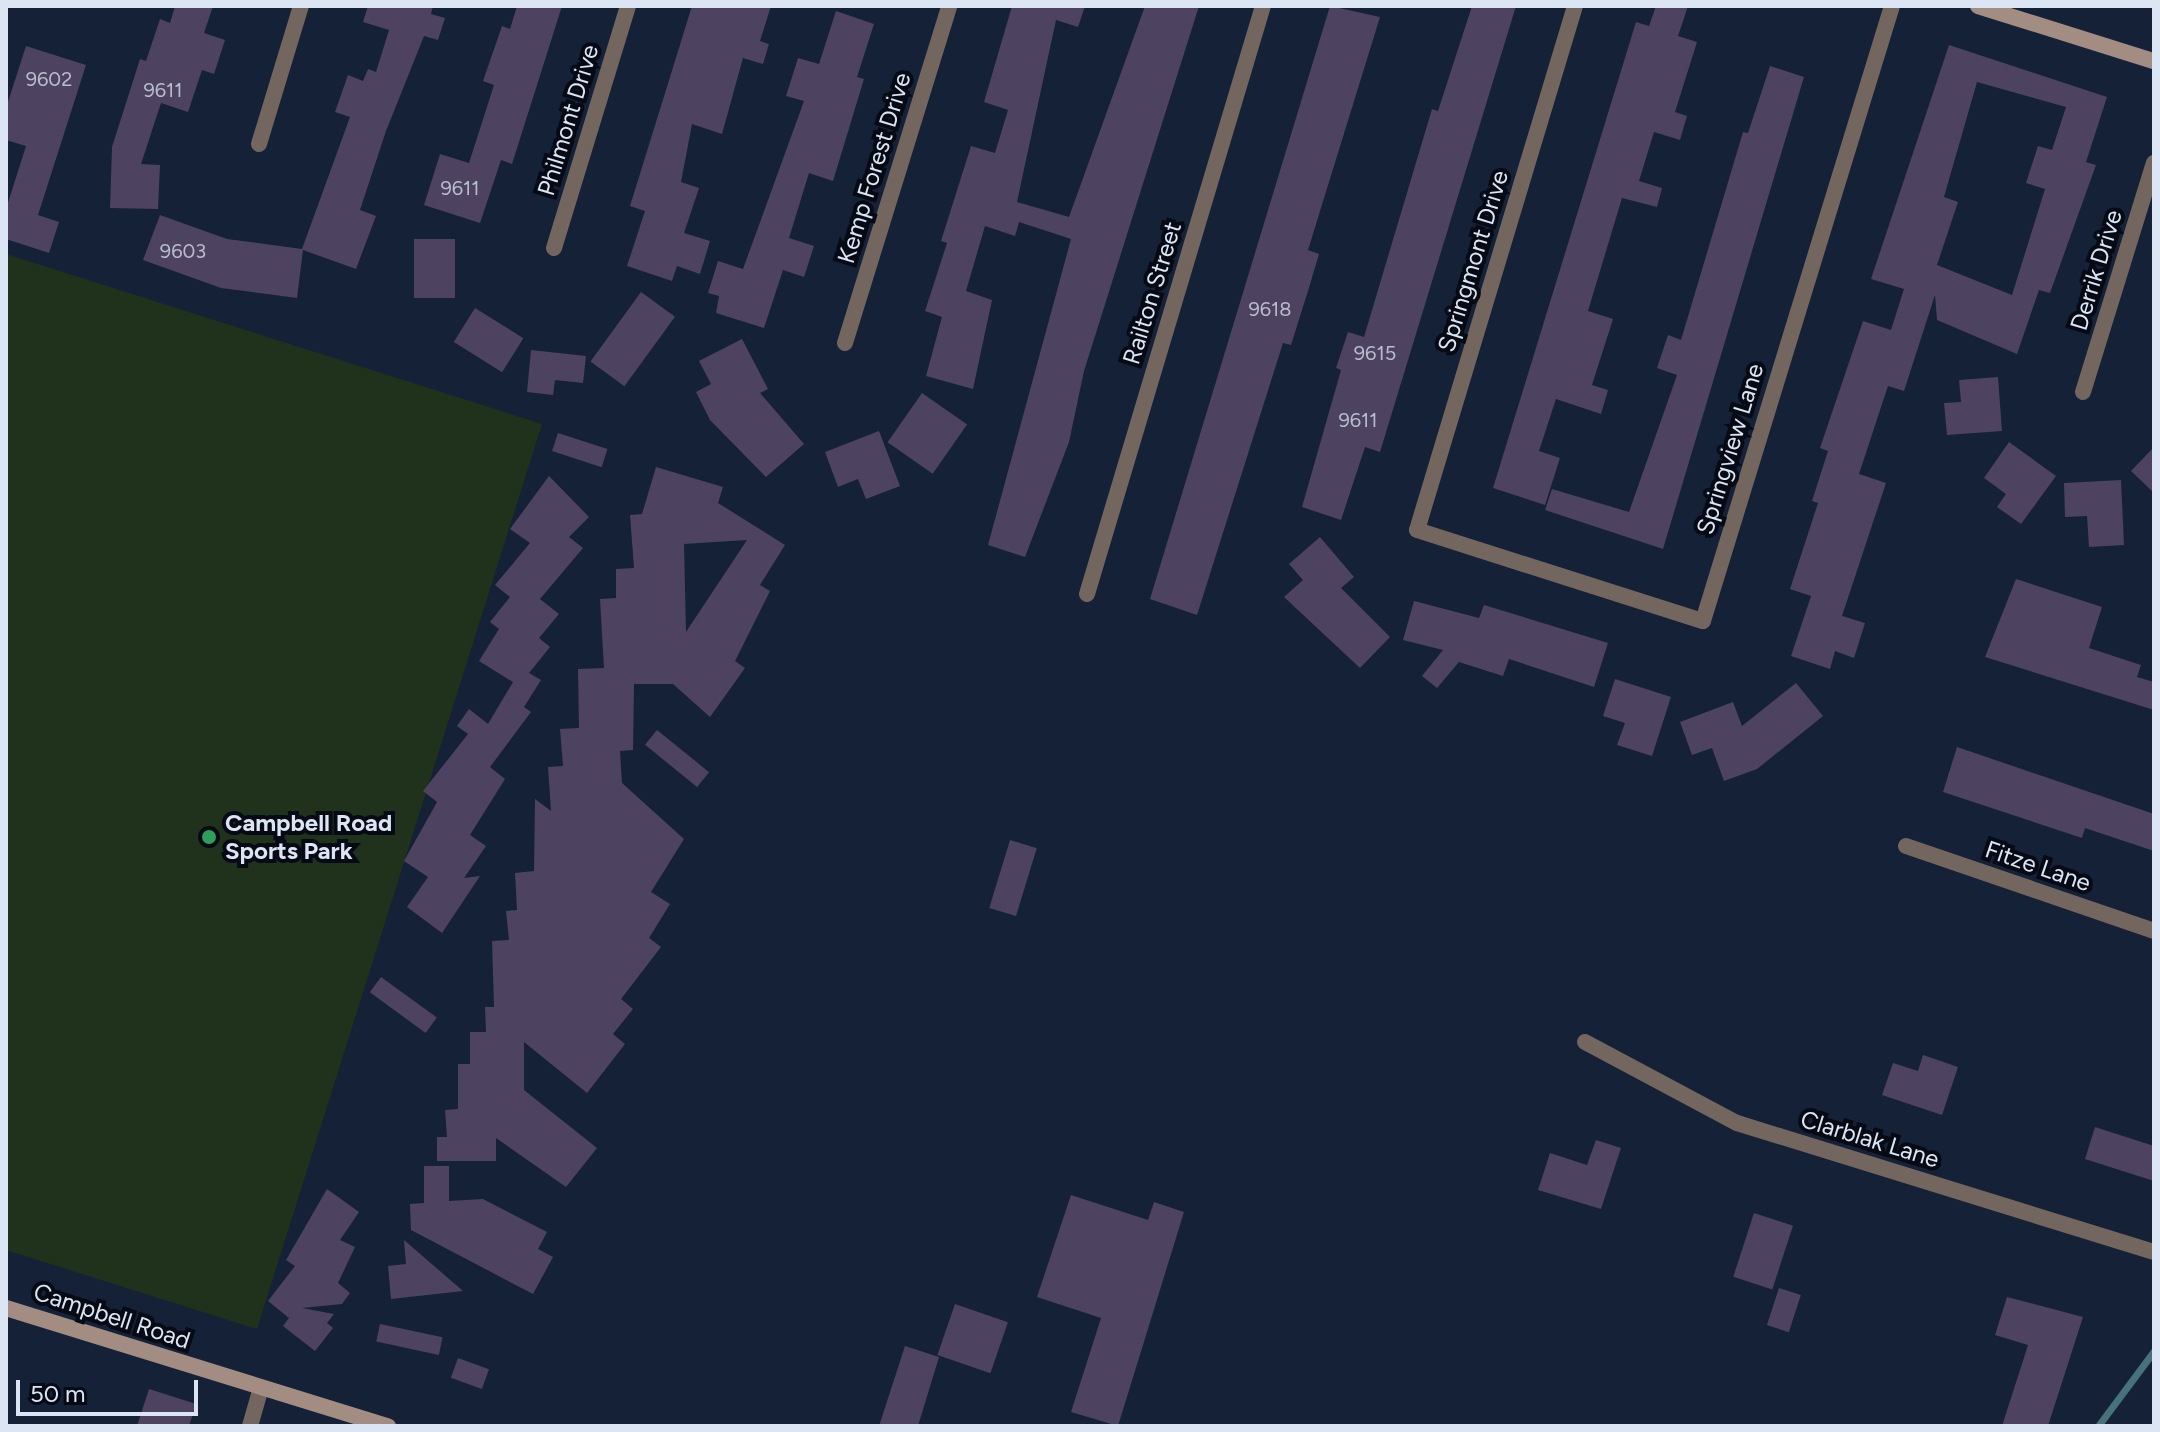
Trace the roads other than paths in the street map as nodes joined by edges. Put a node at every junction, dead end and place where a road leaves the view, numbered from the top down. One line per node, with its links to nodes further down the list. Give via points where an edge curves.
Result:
1 (301, 6): 9 (street)
2 (628, 6): 11 (street, Philmont Drive)
3 (949, 6): 12 (street, Kemp Forest Drive)
4 (1263, 6): 15 (street, Railton Street)
5 (1575, 6): 14 (street, Springmont Drive)
6 (1892, 6): 14 (street, Springview Lane, via 1703,621)
7 (1978, 6): 8 (street)
8 (2154, 61)
9 (259, 144)
10 (2154, 163): 13 (street, Derrik Drive)
11 (554, 248)
12 (845, 343)
13 (2083, 392)
14 (1417, 530)
15 (1087, 594)
16 (1906, 846): 17 (street, Fitze Lane)
17 (2154, 931)
18 (1585, 1042): 19 (street, Clarblak Lane, via 1737,1123)
19 (2154, 1252)
20 (6, 1308): 21 (street, Campbell Road)
21 (261, 1388): 22 (street); 23 (street, Campbell Road)
22 (250, 1426)
23 (388, 1426)

